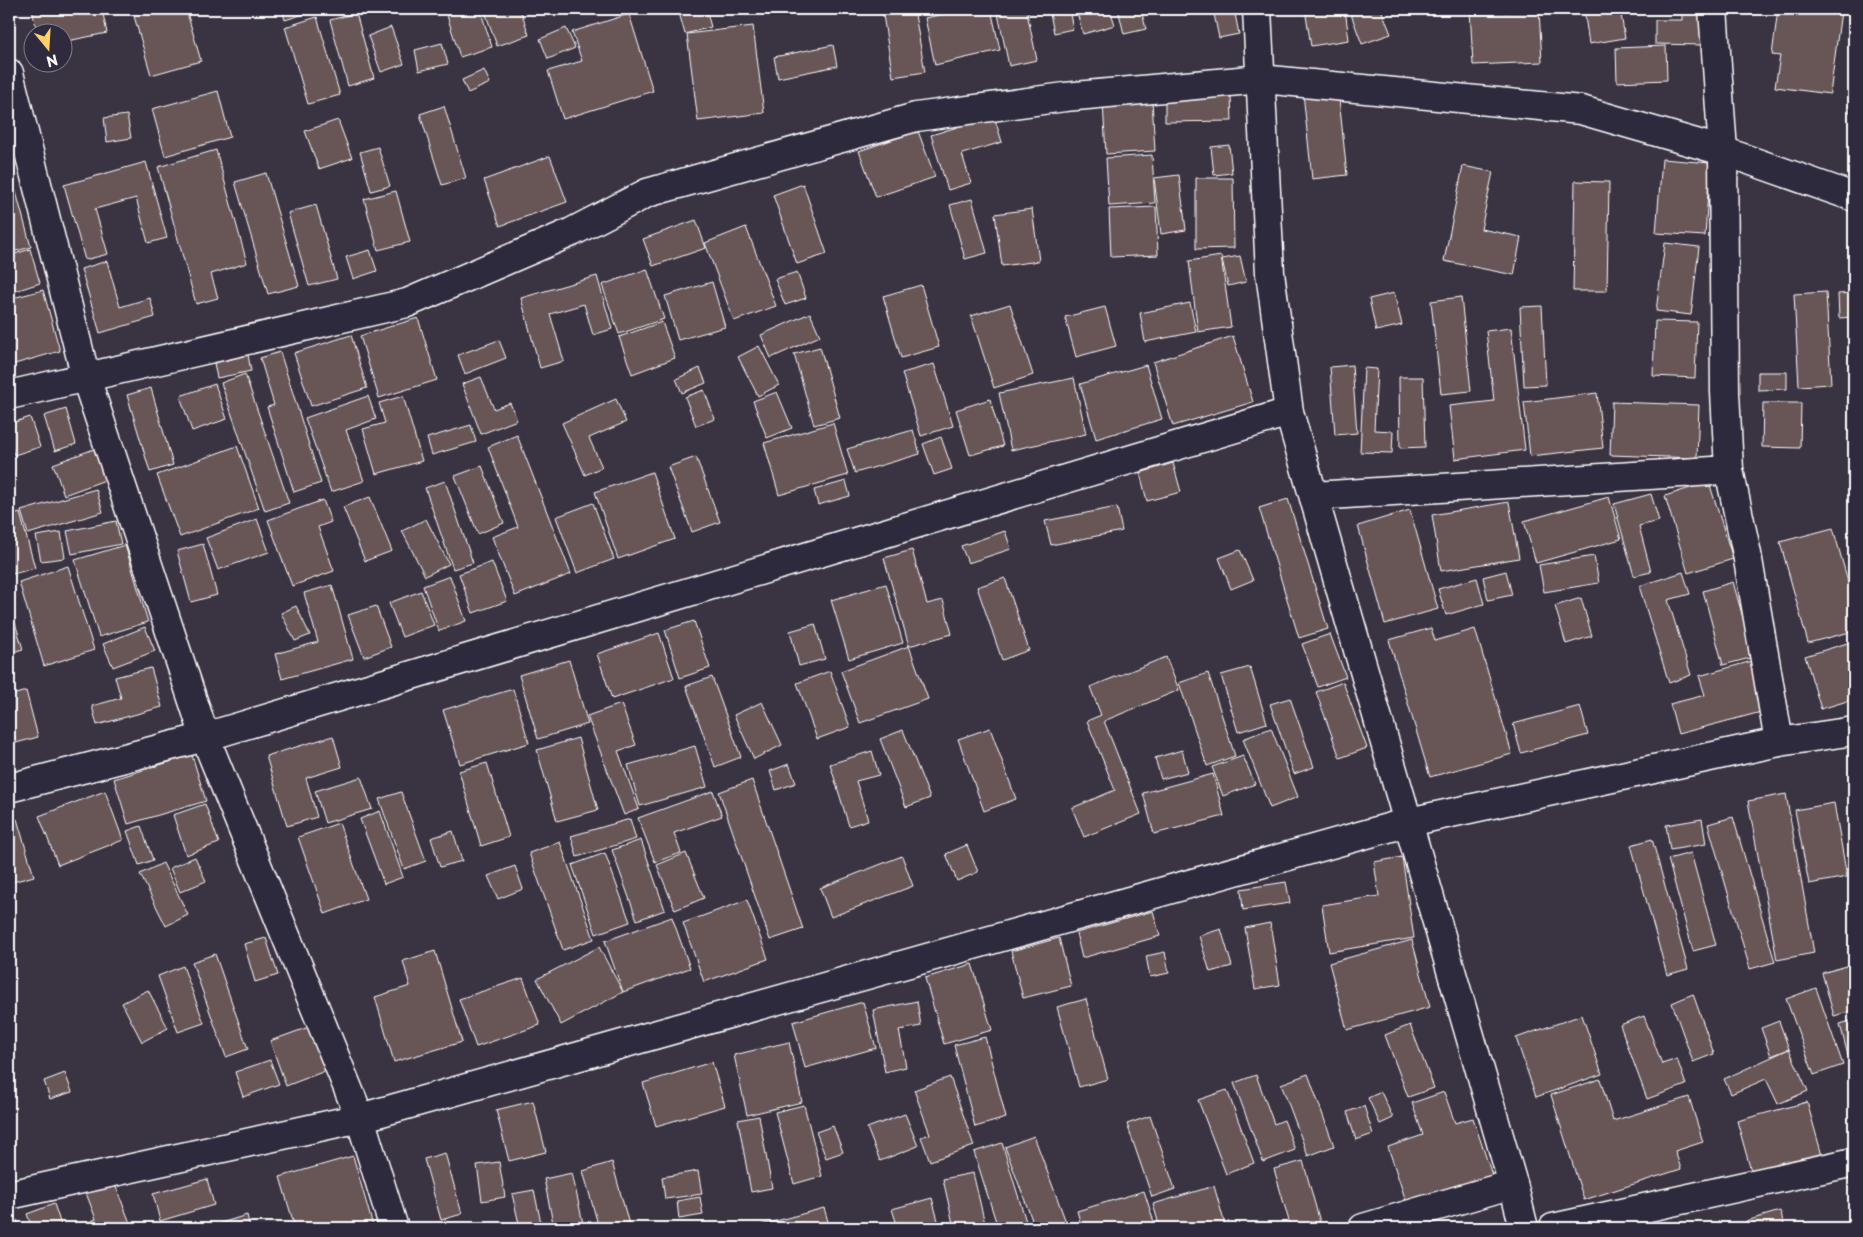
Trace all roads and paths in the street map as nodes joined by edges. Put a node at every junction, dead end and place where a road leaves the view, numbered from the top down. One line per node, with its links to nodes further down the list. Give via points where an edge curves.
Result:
1 (1257, 9): 4 (street)
2 (1713, 9): 5 (street)
3 (9, 74): 7 (street)
4 (1261, 79): 5 (street, via 1581,110); 7 (street, via 1065,97 916,117 647,194 572,232 407,303); 9 (street, via 1270,273)
5 (1724, 151): 6 (street); 10 (street, via 1725,392)
6 (1854, 197)
7 (86, 378): 8 (street); 13 (street)
8 (9, 395)
9 (1289, 412): 11 (street); 13 (street)
10 (1729, 470): 11 (street); 14 (street, via 1747,554)
11 (1314, 496): 16 (street)
12 (1854, 731): 14 (street)
13 (206, 737): 15 (street); 17 (street)
14 (1779, 742): 16 (street)
15 (9, 788)
16 (1409, 822): 17 (street); 19 (street)
17 (360, 1118): 20 (street); 21 (street)
18 (1854, 1162): 24 (street)
19 (1513, 1184): 22 (street); 23 (street)
20 (9, 1195)
21 (394, 1228)
22 (1363, 1228)
23 (1524, 1228)
24 (1553, 1228)

